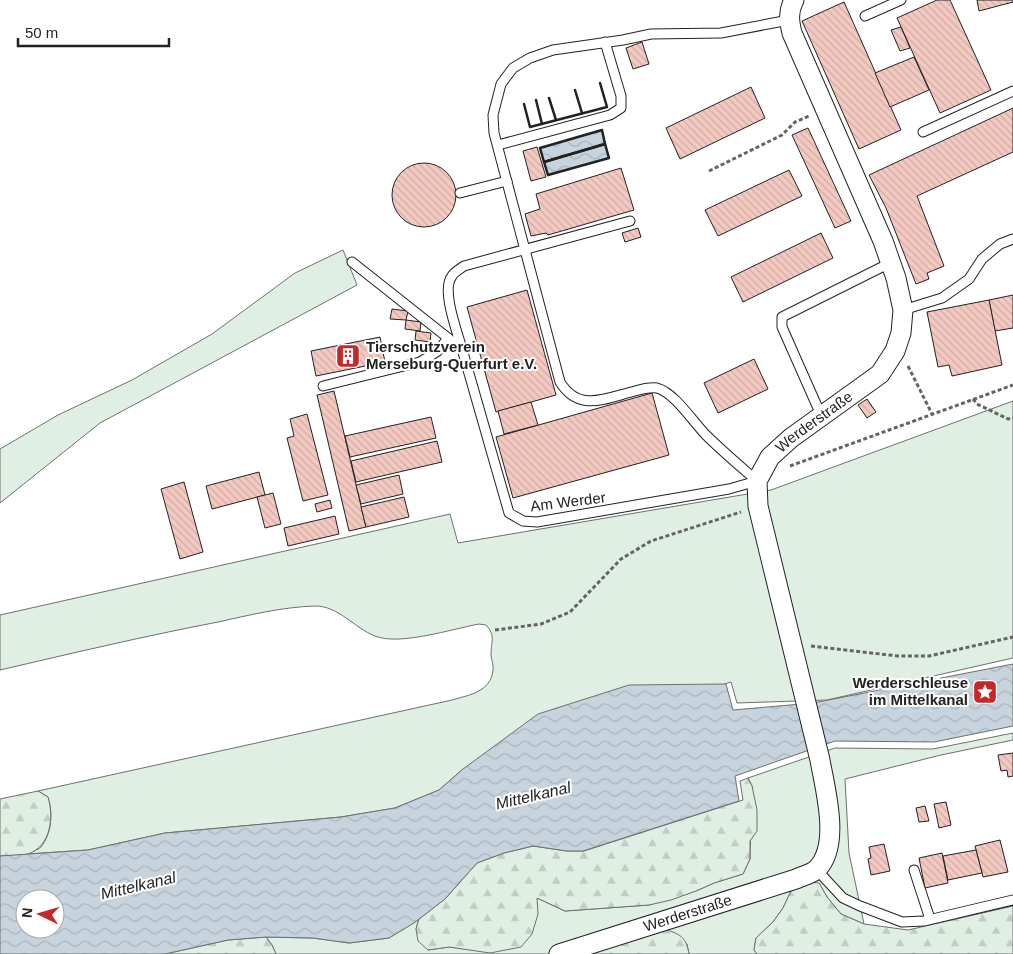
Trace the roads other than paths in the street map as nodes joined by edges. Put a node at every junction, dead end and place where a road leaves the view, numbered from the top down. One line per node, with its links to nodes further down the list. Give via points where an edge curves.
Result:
1 (794, 0): 4 (street)
2 (901, 0): 3 (lane)
3 (865, 16)
4 (789, 20): 5 (lane, via 721,33 651,34); 15 (street, Werderstraße)
5 (605, 42): 8 (lane, via 552,50 513,68 501,84 493,115); 8 (lane, via 622,96 621,108 610,115)
6 (1013, 91): 7 (lane)
7 (923, 132)
8 (498, 146): 9 (lane)
9 (507, 181): 10 (lane); 13 (lane)
10 (460, 193)
11 (630, 221): 13 (lane, Am Werder)
12 (1013, 239): 16 (lane, via 1000,244 982,260 969,279 942,298)
13 (525, 250): 18 (lane, Am Werder, via 464,266 452,274 448,296); 21 (lane, via 565,391 586,402 649,387 659,389 670,395 706,435)
14 (352, 262): 17 (lane)
15 (890, 263): 16 (street, Werderstraße); 20 (lane, via 782,316 782,327)
16 (904, 310): 20 (street, Werderstraße, via 895,351 880,374)
17 (448, 338): 18 (lane); 19 (lane, via 438,351 420,362)
18 (462, 349): 21 (lane, Am Werder, via 509,513 523,521 537,522 627,508 729,490)
19 (323, 386)
20 (823, 415): 21 (street, Werderstraße, via 770,457)
21 (757, 481): 22 (street, via 758,506 828,802 828,851)
22 (817, 870): 25 (lane, via 843,898 860,906 902,922); 26 (street, Werderstraße)
23 (914, 870): 25 (lane)
24 (1013, 900): 25 (lane)
25 (930, 919)
26 (559, 954)

